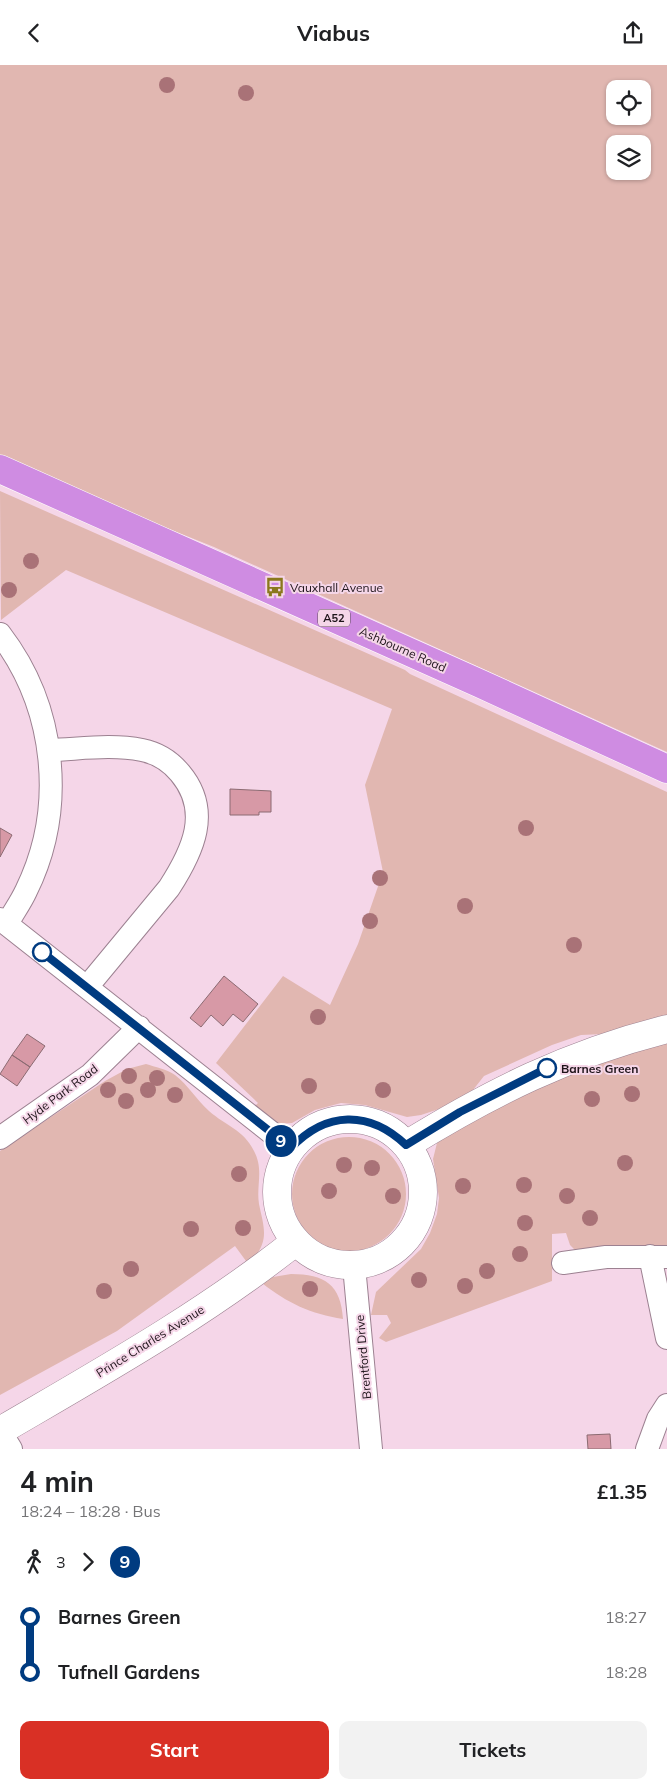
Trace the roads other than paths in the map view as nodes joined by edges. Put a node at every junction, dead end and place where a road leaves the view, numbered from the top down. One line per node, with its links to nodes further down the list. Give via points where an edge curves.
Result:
1 (0, 469): 4 (highway, Ashbourne Road / A52)
2 (0, 634): 3 (street, via 27,678 44,721)
3 (50, 750): 5 (street, via 50,798 41,849 26,892); 6 (street, via 128,748 154,753 177,769 188,783 195,797 198,816 195,834 180,871 169,888)
4 (667, 769)
5 (3, 921): 6 (street)
6 (87, 987): 7 (street)
7 (139, 1027): 9 (street, Hyde Park Road, via 90,1075); 11 (street)
8 (667, 1029): 10 (street, via 552,1066 460,1112)
9 (0, 1138)
10 (406, 1145): 11 (street, via 380,1125 347,1119 316,1127); 15 (street, via 418,1166 423,1189 418,1221 410,1235 392,1252 370,1263)
11 (291, 1148): 12 (street, via 277,1179 276,1196 285,1228)
12 (295, 1242): 15 (street, via 322,1261); 18 (street, Prince Charles Avenue, via 250,1278 145,1346)
13 (658, 1256): 14 (street, via 606,1257); 16 (street)
14 (563, 1263)
15 (354, 1266): 20 (street, Brentford Drive)
16 (667, 1338)
17 (667, 1405): 21 (street)
18 (0, 1431): 19 (street)
19 (12, 1449)
20 (371, 1449)
21 (647, 1449)

